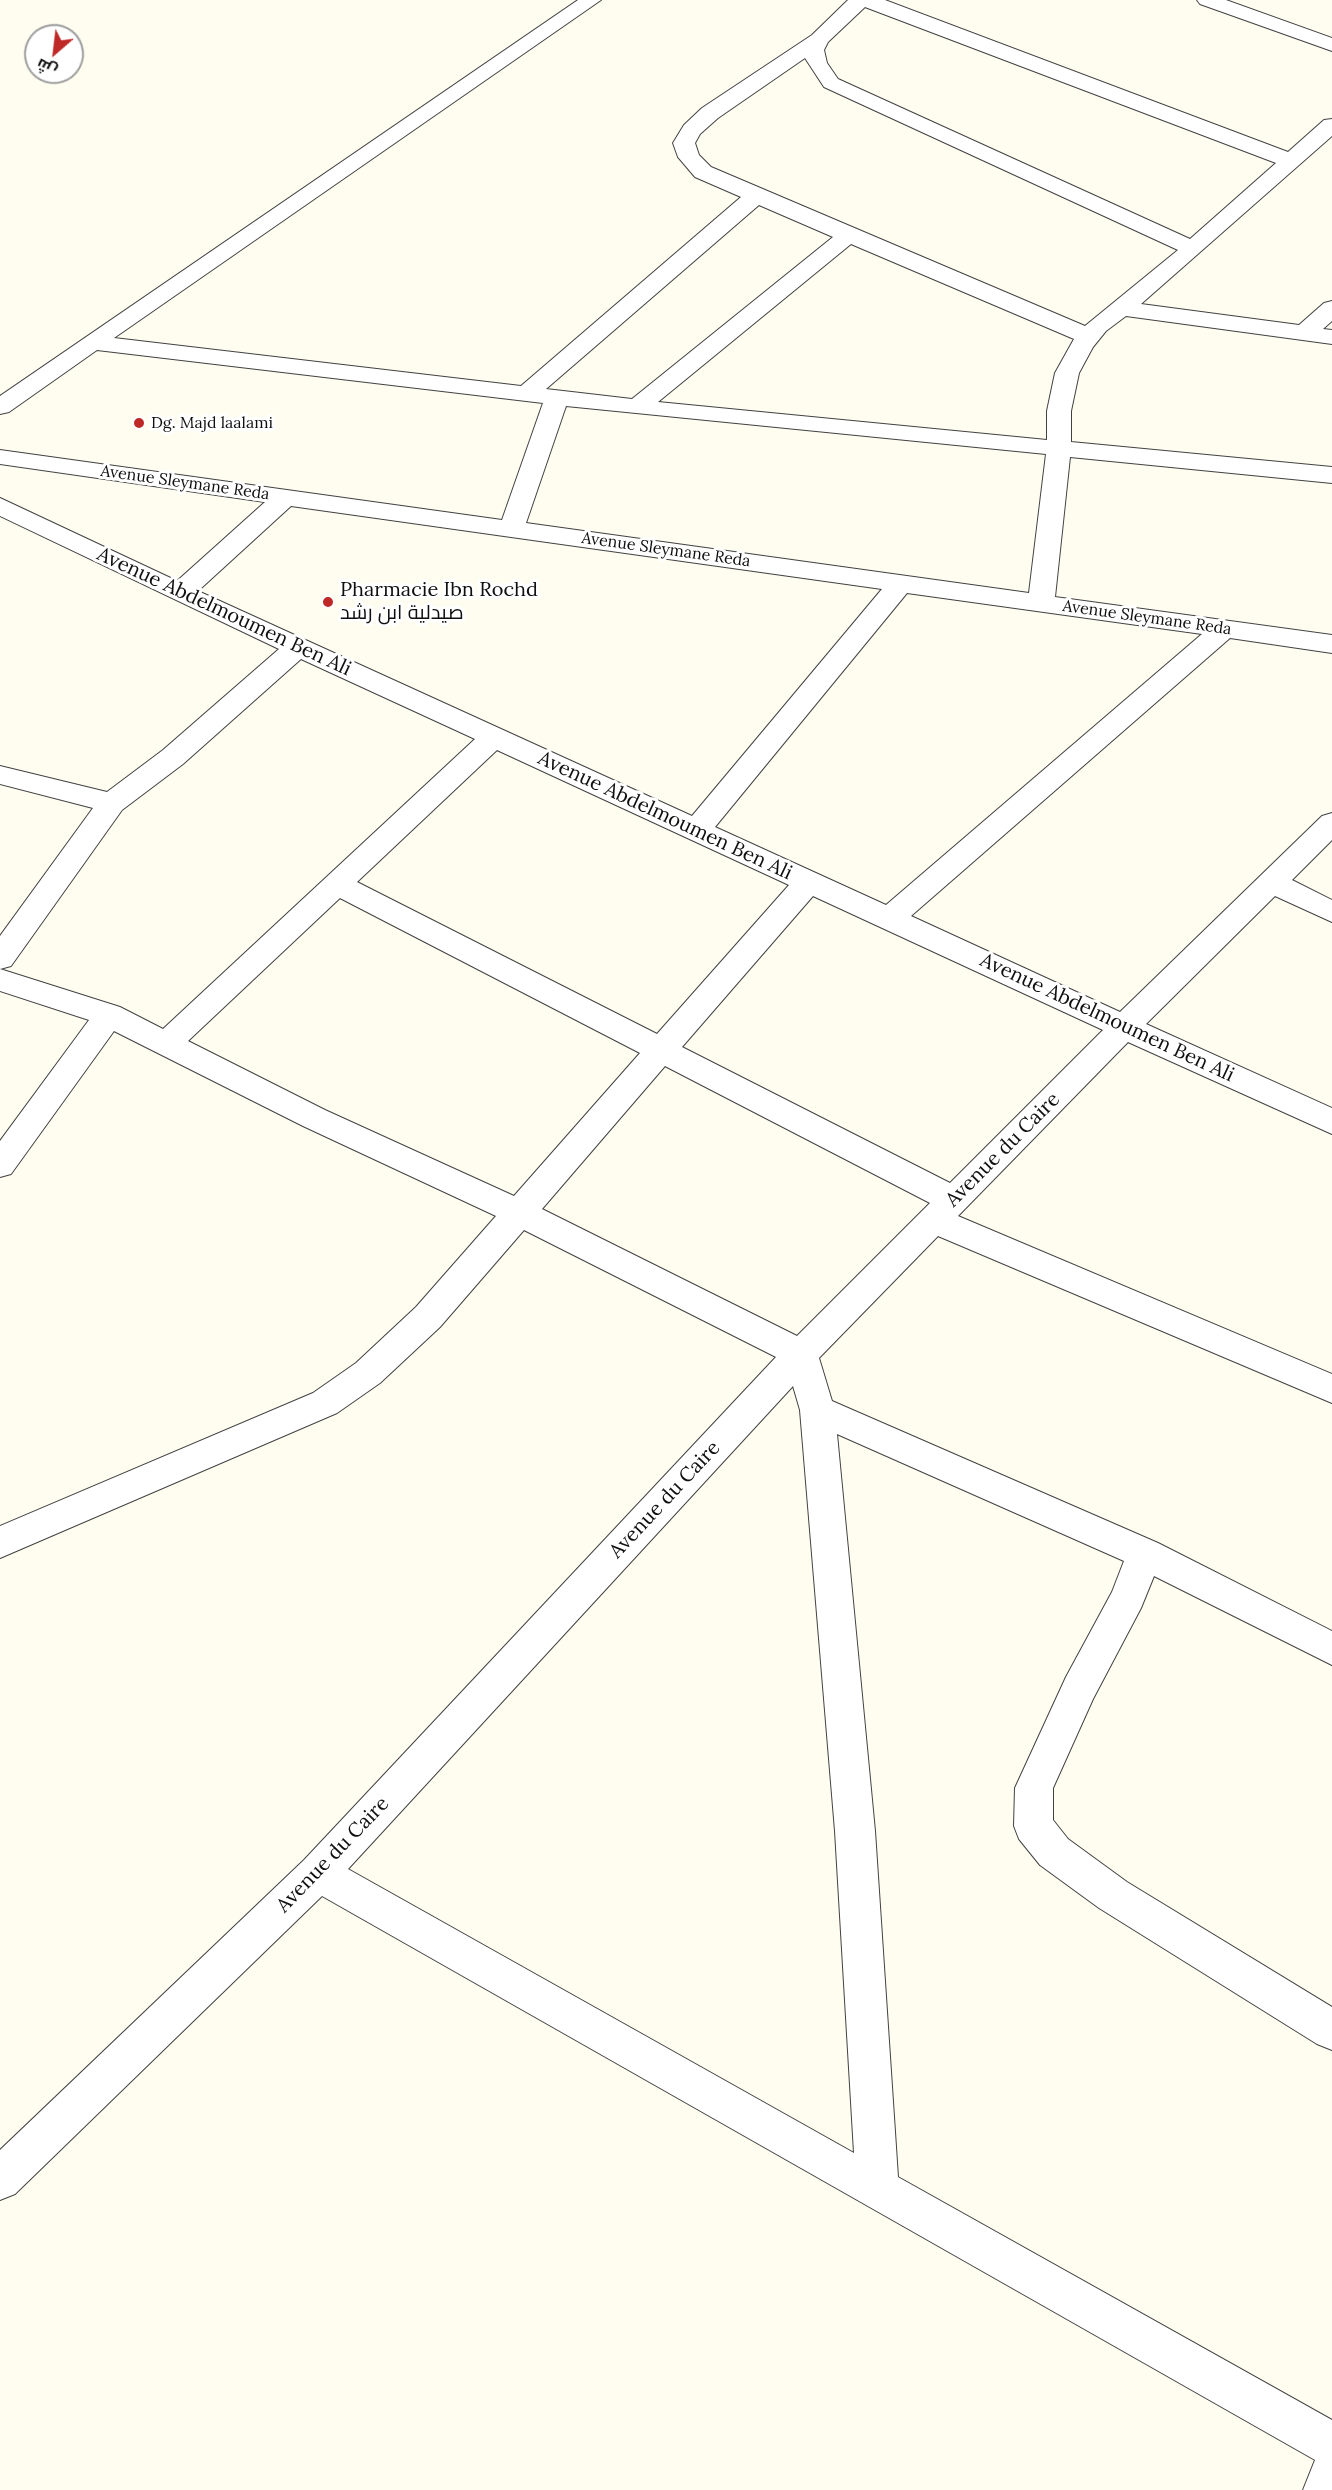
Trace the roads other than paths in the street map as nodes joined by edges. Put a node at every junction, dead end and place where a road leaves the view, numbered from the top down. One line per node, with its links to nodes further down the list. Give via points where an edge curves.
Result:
1 (591, 0): 17 (street)
2 (860, 0): 5 (street)
3 (866, 0): 8 (street)
4 (1207, 0): 6 (street)
5 (819, 39): 9 (street, via 710,113 684,143 689,157 703,172); 11 (street, via 814,50 817,63 831,83)
6 (1332, 45)
7 (1332, 124): 8 (street)
8 (1291, 161): 11 (street)
9 (756, 196): 10 (street); 18 (street)
10 (849, 235): 15 (street); 21 (street)
11 (1193, 249): 12 (street)
12 (1119, 308): 14 (street); 15 (street)
13 (1332, 308): 14 (street)
14 (1304, 334): 16 (street)
15 (1090, 337): 22 (street, via 1067,373 1059,411)
16 (1332, 337)
17 (92, 342): 18 (street); 20 (street)
18 (526, 394): 19 (street)
19 (557, 398): 21 (street); 27 (street)
20 (0, 407)
21 (637, 407): 22 (street)
22 (1059, 447): 24 (street); 30 (street)
23 (0, 457): 25 (street, Avenue Sleymane Reda)
24 (1332, 475)
25 (285, 497): 27 (street, Avenue Sleymane Reda); 29 (street)
26 (0, 506): 29 (street, Avenue Abdelmoumen Ben Ali)
27 (512, 529): 28 (street, Avenue Sleymane Reda)
28 (901, 584): 30 (street, Avenue Sleymane Reda); 38 (street)
29 (180, 593): 33 (street, Avenue Abdelmoumen Ben Ali)
30 (1041, 603): 31 (street, Avenue Sleymane Reda)
31 (1224, 629): 32 (street, Avenue Sleymane Reda); 43 (street)
32 (1332, 644)
33 (298, 647): 34 (street, Avenue Abdelmoumen Ben Ali); 36 (street, via 173,757)
34 (494, 737): 38 (street, Avenue Abdelmoumen Ben Ali); 41 (street)
35 (0, 775): 36 (street)
36 (112, 803): 44 (street)
37 (1332, 823): 40 (street, Avenue du Caire)
38 (696, 830): 39 (street, Avenue Abdelmoumen Ben Ali)
39 (808, 881): 43 (street, Avenue Abdelmoumen Ben Ali); 49 (street)
40 (1271, 882): 42 (street); 47 (street, Avenue du Caire)
41 (337, 884): 48 (street); 49 (street)
42 (1332, 912)
43 (890, 918): 47 (street, Avenue Abdelmoumen Ben Ali)
44 (0, 958)
45 (0, 980): 46 (street)
46 (109, 1015): 48 (street); 51 (street)
47 (1125, 1026): 50 (street, Avenue Abdelmoumen Ben Ali); 52 (street, Avenue du Caire)
48 (166, 1044): 53 (street, via 314,1118)
49 (660, 1050): 52 (street); 53 (street)
50 (1332, 1122)
51 (0, 1165)
52 (944, 1210): 54 (street, Avenue du Caire); 55 (street)
53 (518, 1212): 54 (street); 57 (street, via 428,1317 368,1373 325,1403)
54 (801, 1354): 56 (street); 60 (street, Avenue du Caire)
55 (1332, 1389)
56 (817, 1410): 58 (street); 63 (street, via 855,1831)
57 (0, 1542)
58 (1145, 1554): 59 (street); 61 (street, via 1128,1597 1079,1689 1034,1788 1033,1826 1054,1851 1113,1895)
59 (1332, 1649)
60 (318, 1873): 62 (street, Avenue du Caire); 63 (street)
61 (1332, 2030)
62 (0, 2179)
63 (878, 2190): 64 (street)
64 (1332, 2445)
65 (1332, 2473): 66 (street)
66 (1326, 2490)

